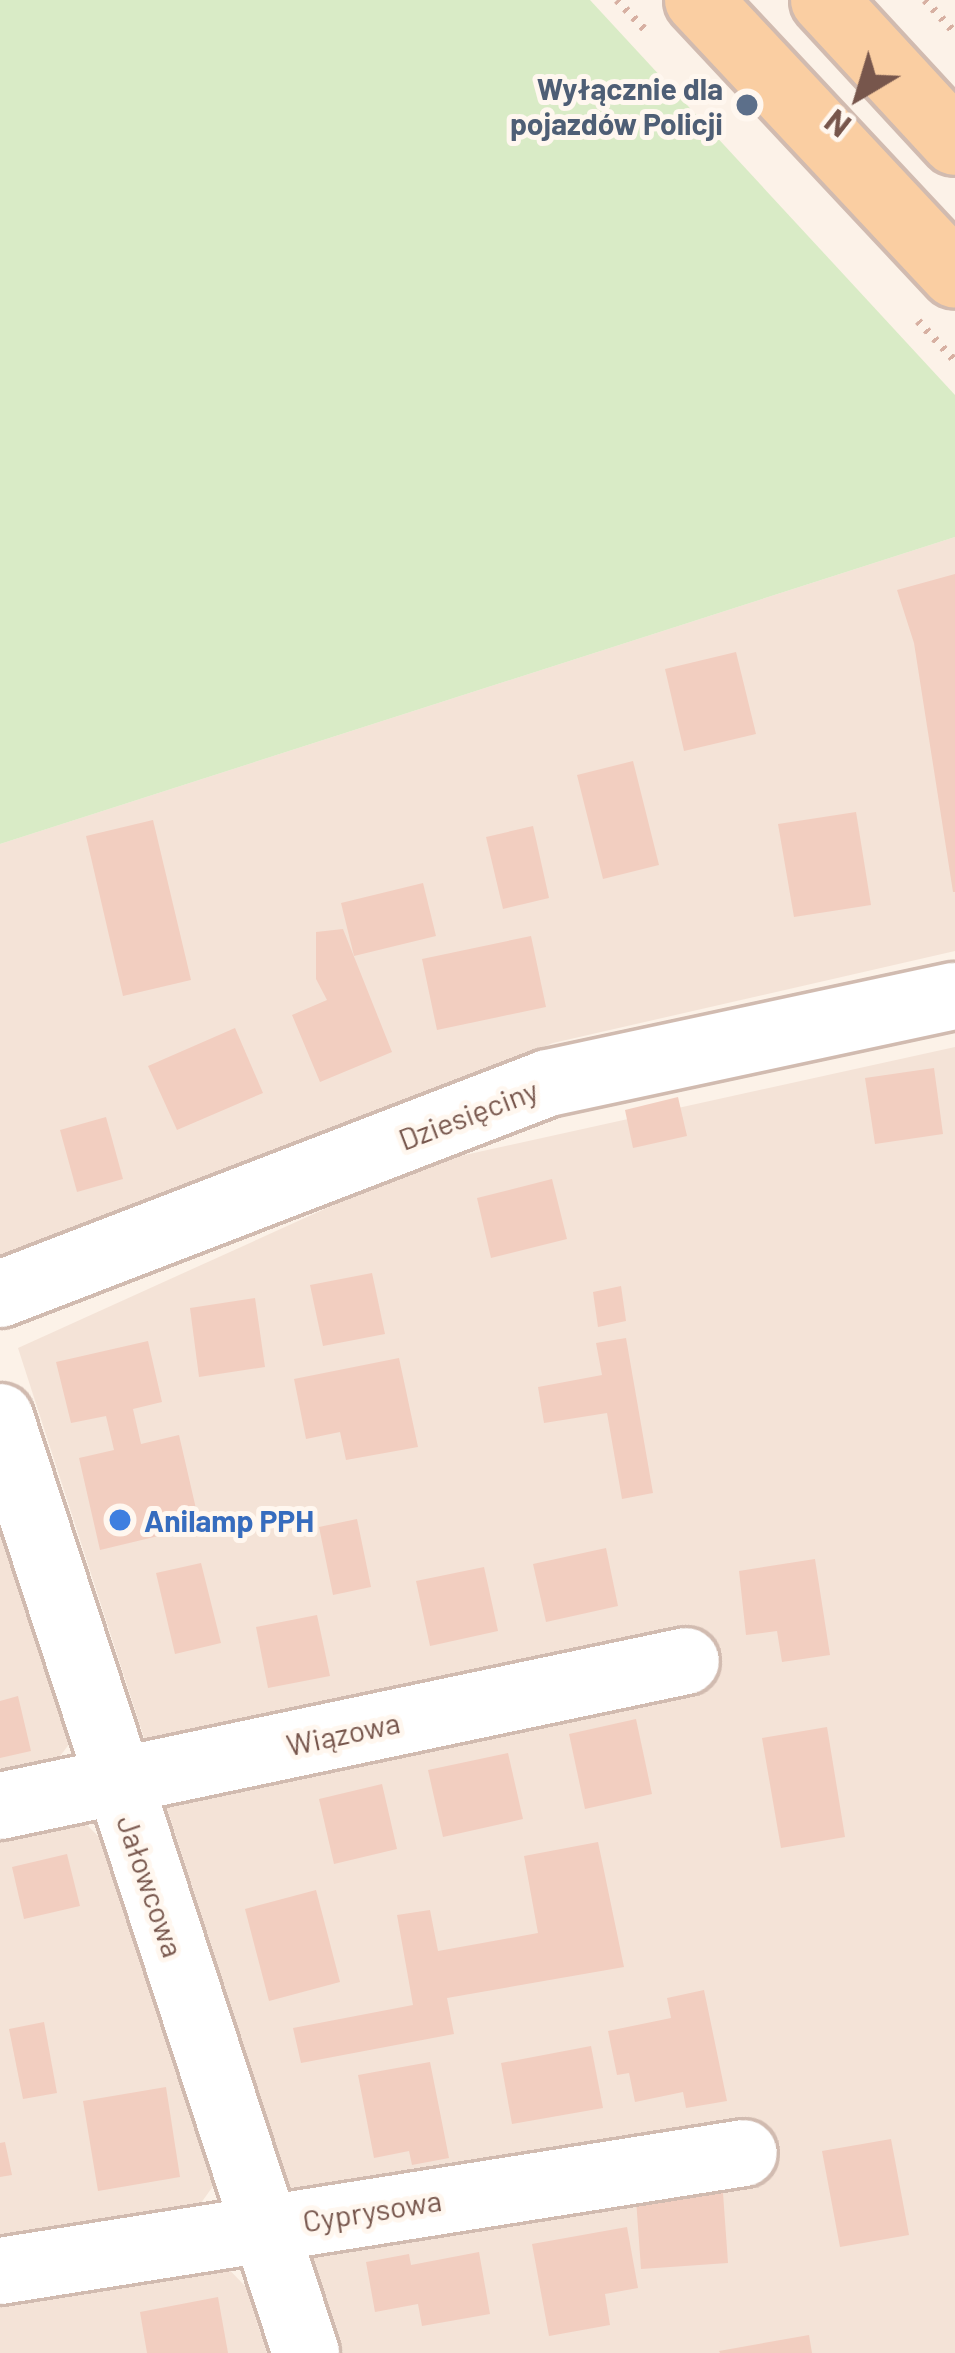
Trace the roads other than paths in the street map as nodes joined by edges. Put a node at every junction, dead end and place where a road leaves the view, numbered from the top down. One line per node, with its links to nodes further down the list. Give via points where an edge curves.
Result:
1 (698, 0): 4 (main road)
2 (824, 0): 3 (main road)
3 (955, 142)
4 (946, 246)
5 (955, 996): 6 (street, Dziesięciny, via 548,1083)
6 (0, 1294)
7 (0, 1417): 9 (street, Jałowcowa)
8 (686, 1661): 9 (street, Wiązowa)
9 (114, 1780): 10 (street, Wiązowa); 12 (street, Jałowcowa)
10 (0, 1806)
11 (744, 2153): 12 (street, Cyprysowa)
12 (267, 2226): 13 (street, Cyprysowa); 14 (street, Jałowcowa)
13 (0, 2271)
14 (306, 2353)

